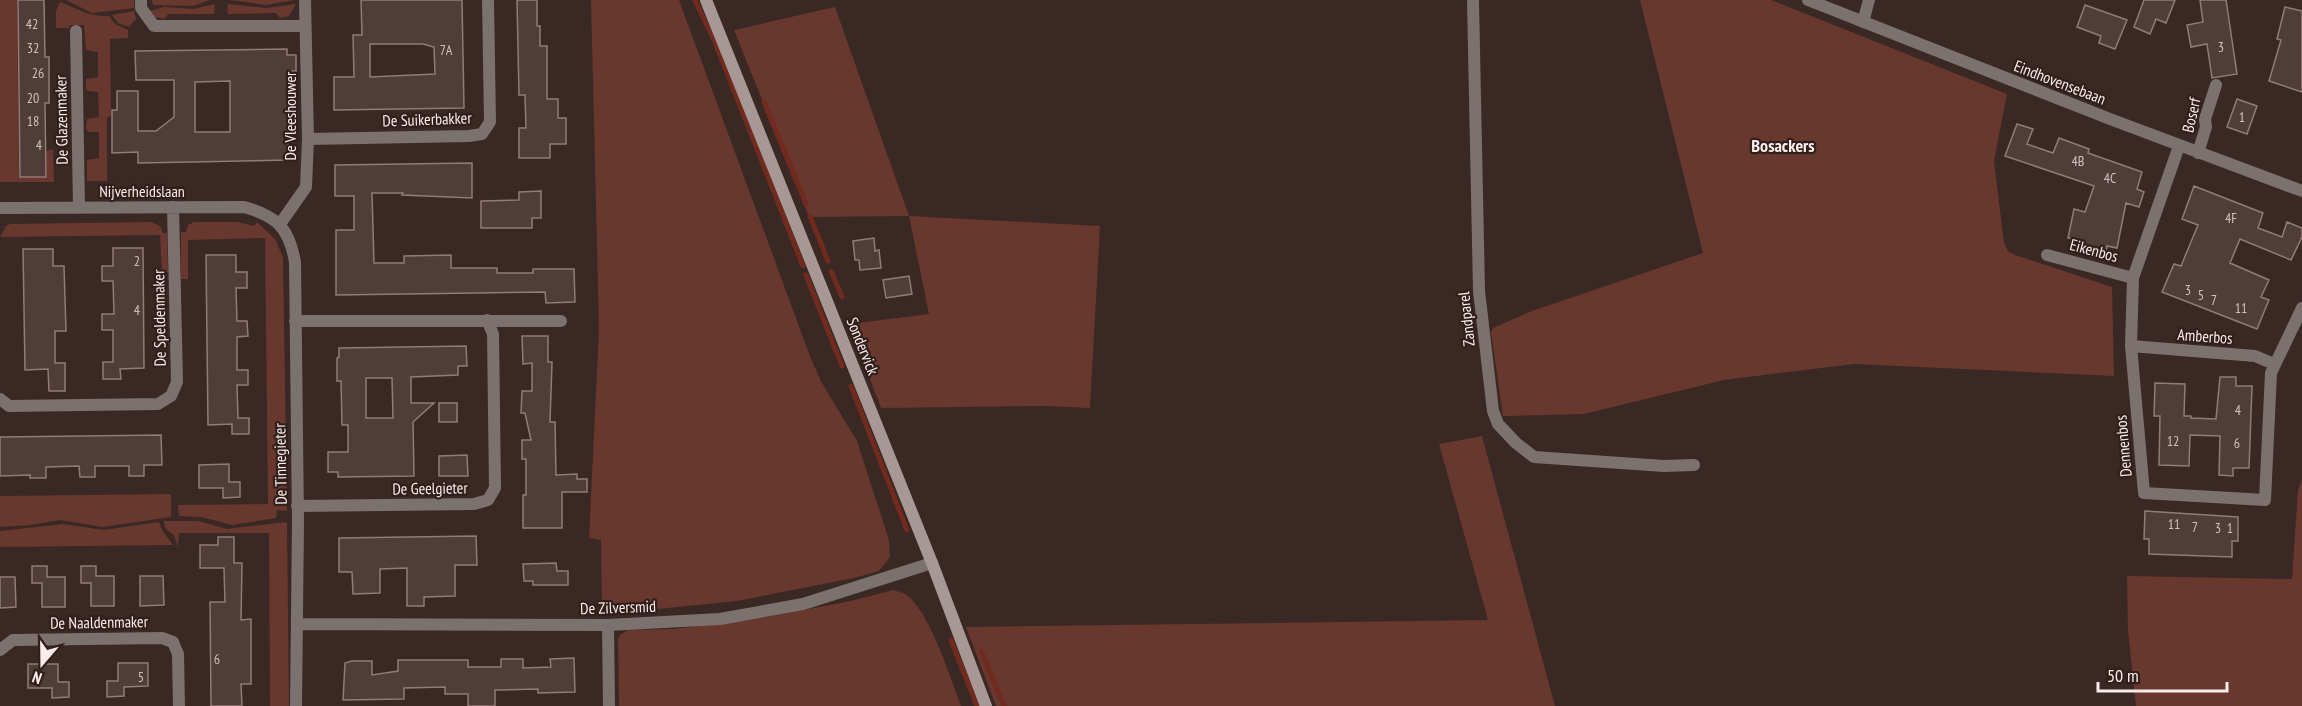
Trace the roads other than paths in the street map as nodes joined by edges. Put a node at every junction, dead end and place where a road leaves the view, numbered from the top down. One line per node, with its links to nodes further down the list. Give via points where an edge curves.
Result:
1 (141, 0): 9 (street, via 141,8 154,26)
2 (305, 0): 9 (street, De Vleeshouwer)
3 (488, 0): 12 (street, De Suikerbakker, via 490,122 482,134)
4 (706, 0): 31 (street, Sondervick)
5 (1473, 0): 29 (street, Zandparel, via 1479,291 1493,411 1498,424 1534,457)
6 (1808, 0): 8 (street, Eindhovensebaan)
7 (1869, 0): 8 (street)
8 (1863, 22): 13 (street, Eindhovensebaan)
9 (305, 26): 12 (street, De Vleeshouwer)
10 (76, 31): 18 (street, De Glazenmaker)
11 (2216, 85): 14 (street, Boserf)
12 (308, 139): 19 (street, De Vleeshouwer, via 306,187)
13 (2179, 146): 14 (street, Eindhovensebaan); 21 (street, Dennenbos)
14 (2198, 153): 15 (street, Eindhovensebaan)
15 (2302, 191)
16 (173, 207): 18 (street, Nijverheidslaan); 19 (street, Nijverheidslaan, via 244,207 263,212); 28 (street, De Speldenmaker, via 177,382 171,396 158,404 9,406)
17 (0, 208): 18 (street, Nijverheidslaan)
18 (79, 208)
19 (280, 224): 24 (street, De Tinnegieter, via 292,243 295,262)
20 (2047, 255): 21 (street, Eikenbos)
21 (2133, 278): 26 (street, Dennenbos)
22 (2302, 308): 27 (street)
23 (487, 320): 24 (street); 25 (street); 30 (street, De Geelgieter, via 493,334 495,488 488,500 474,504)
24 (295, 321): 30 (street, De Tinnegieter)
25 (561, 321)
26 (2131, 346): 27 (street, Amberbos, via 2255,356); 27 (street, Dennenbos, via 2144,493 2265,500)
27 (2274, 364)
28 (0, 399)
29 (1694, 465)
30 (297, 506): 32 (street, De Tinnegieter)
31 (932, 562): 33 (street, De Zilversmid, via 803,604 720,619); 38 (street, Sondervick)
32 (298, 624): 33 (street, De Zilversmid); 36 (street, De Tinnegieter)
33 (608, 625): 37 (street)
34 (0, 650): 35 (street, De Naaldenmaker, via 13,640 162,638 172,642 178,654)
35 (179, 706)
36 (296, 706)
37 (609, 706)
38 (986, 706)

